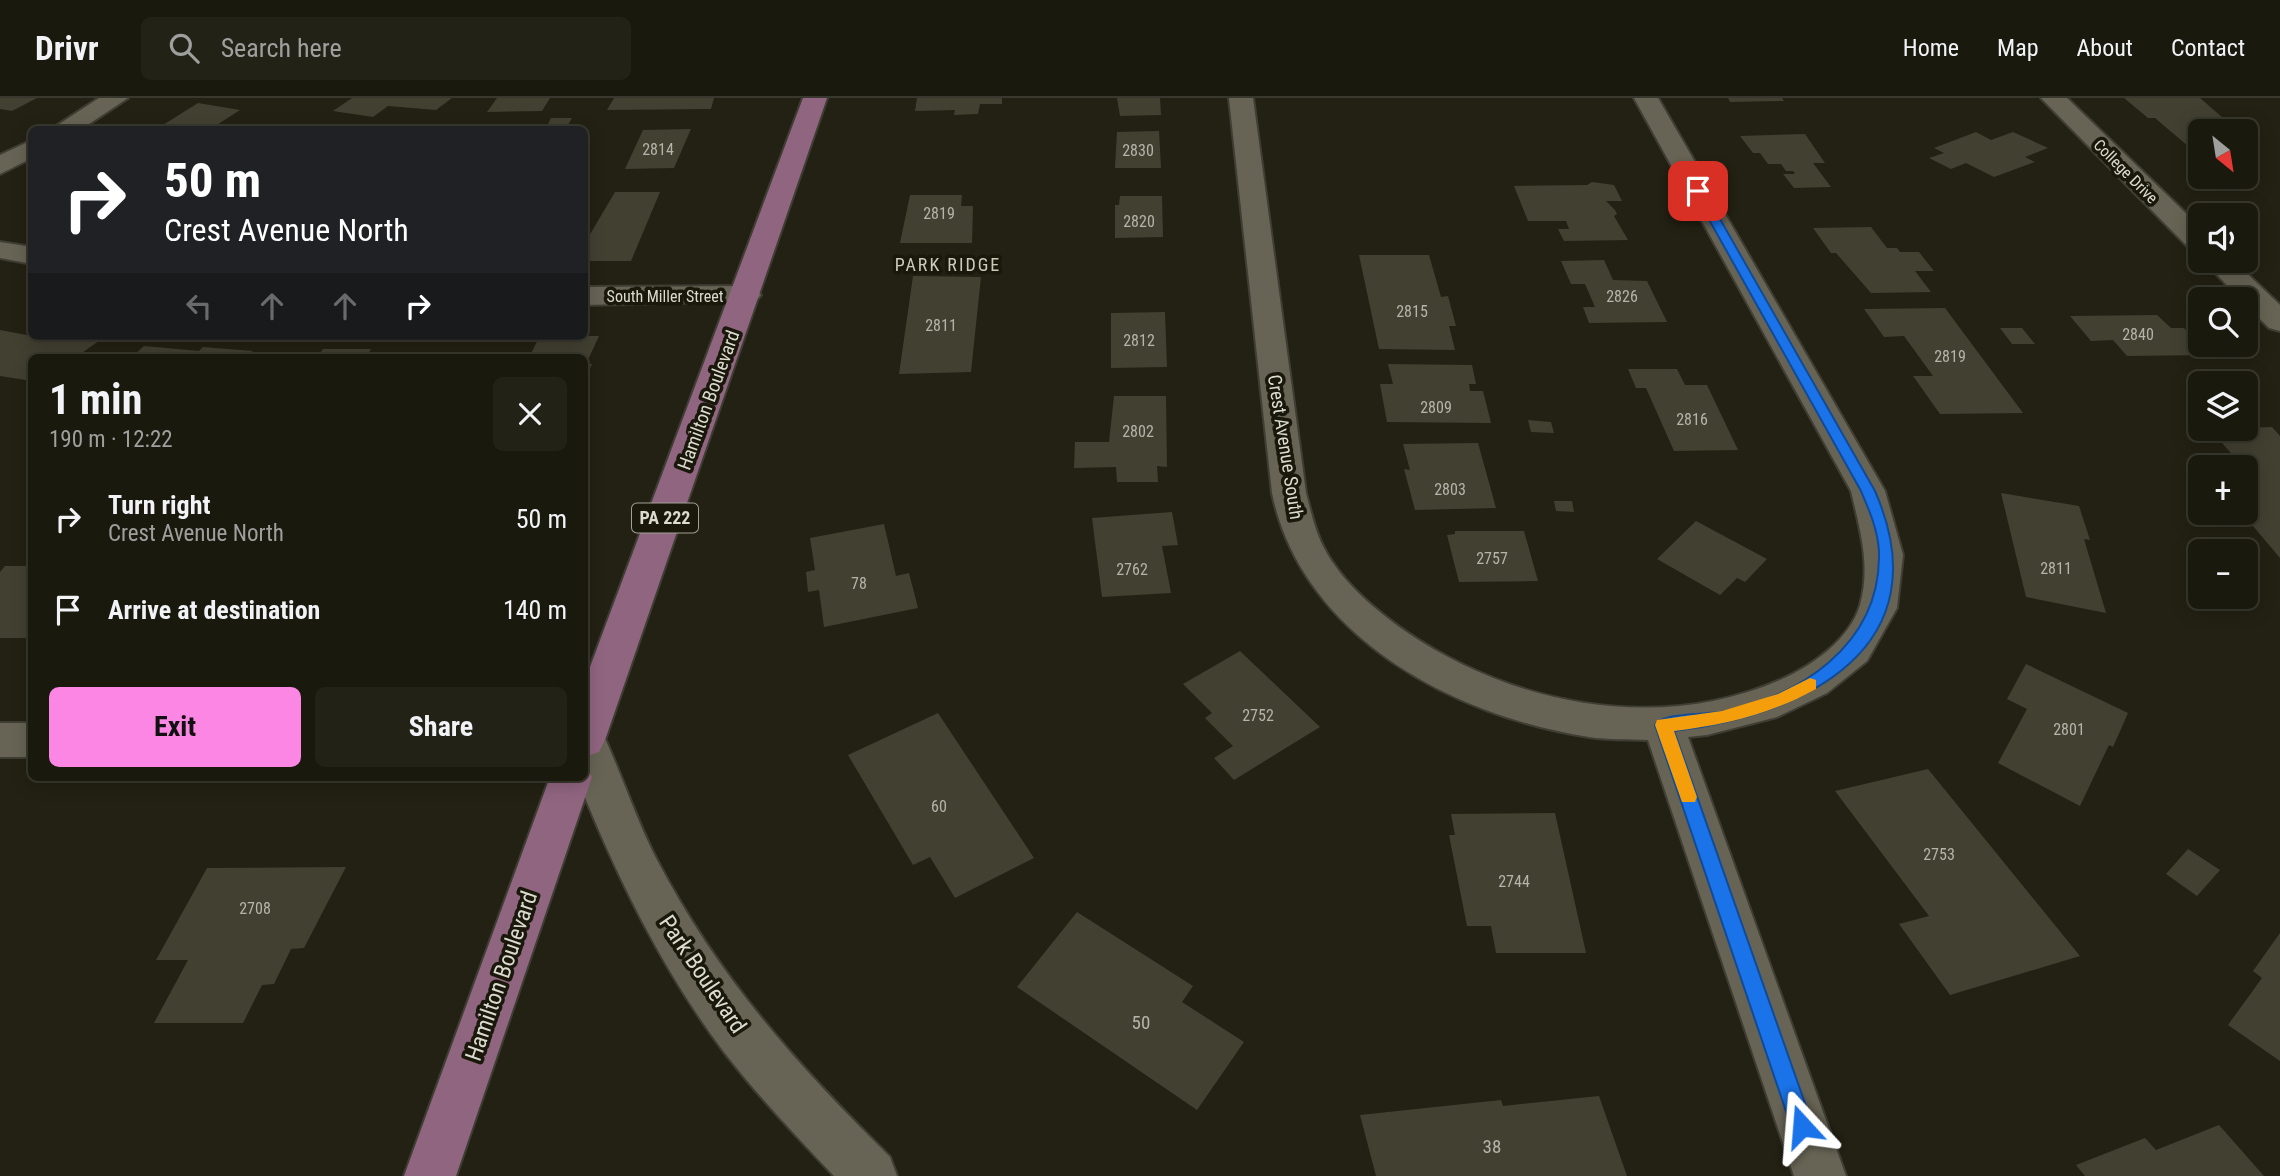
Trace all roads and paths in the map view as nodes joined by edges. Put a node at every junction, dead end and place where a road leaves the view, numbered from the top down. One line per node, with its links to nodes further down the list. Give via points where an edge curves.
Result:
1 (116, 98): 6 (street)
2 (815, 98): 13 (main road, Hamilton Boulevard / PA 222)
3 (1241, 98): 16 (street, Crest Avenue South, via 1289,493 1300,535 1324,577 1362,619 1413,657 1474,688 1532,708 1592,721)
4 (1646, 98): 16 (street, Crest Avenue South, via 1868,491 1887,556 1882,600 1862,641 1825,676 1783,699 1734,715)
5 (2053, 98): 9 (street, College Drive)
6 (69, 126)
7 (28, 149): 8 (street)
8 (0, 166)
9 (2188, 231)
10 (0, 250): 11 (street)
11 (28, 255)
12 (2230, 273): 15 (street)
13 (746, 295): 14 (street, South Miller Street); 17 (main road, Hamilton Boulevard / PA 222)
14 (588, 296)
15 (2280, 322)
16 (1663, 725): 24 (street)
17 (588, 729)
18 (0, 740): 19 (street)
19 (28, 740)
20 (588, 751): 23 (street, Park Boulevard, via 642,881 710,994 772,1072)
21 (571, 781): 22 (main road, Hamilton Boulevard)
22 (430, 1176)
23 (871, 1176)
24 (1819, 1176)

